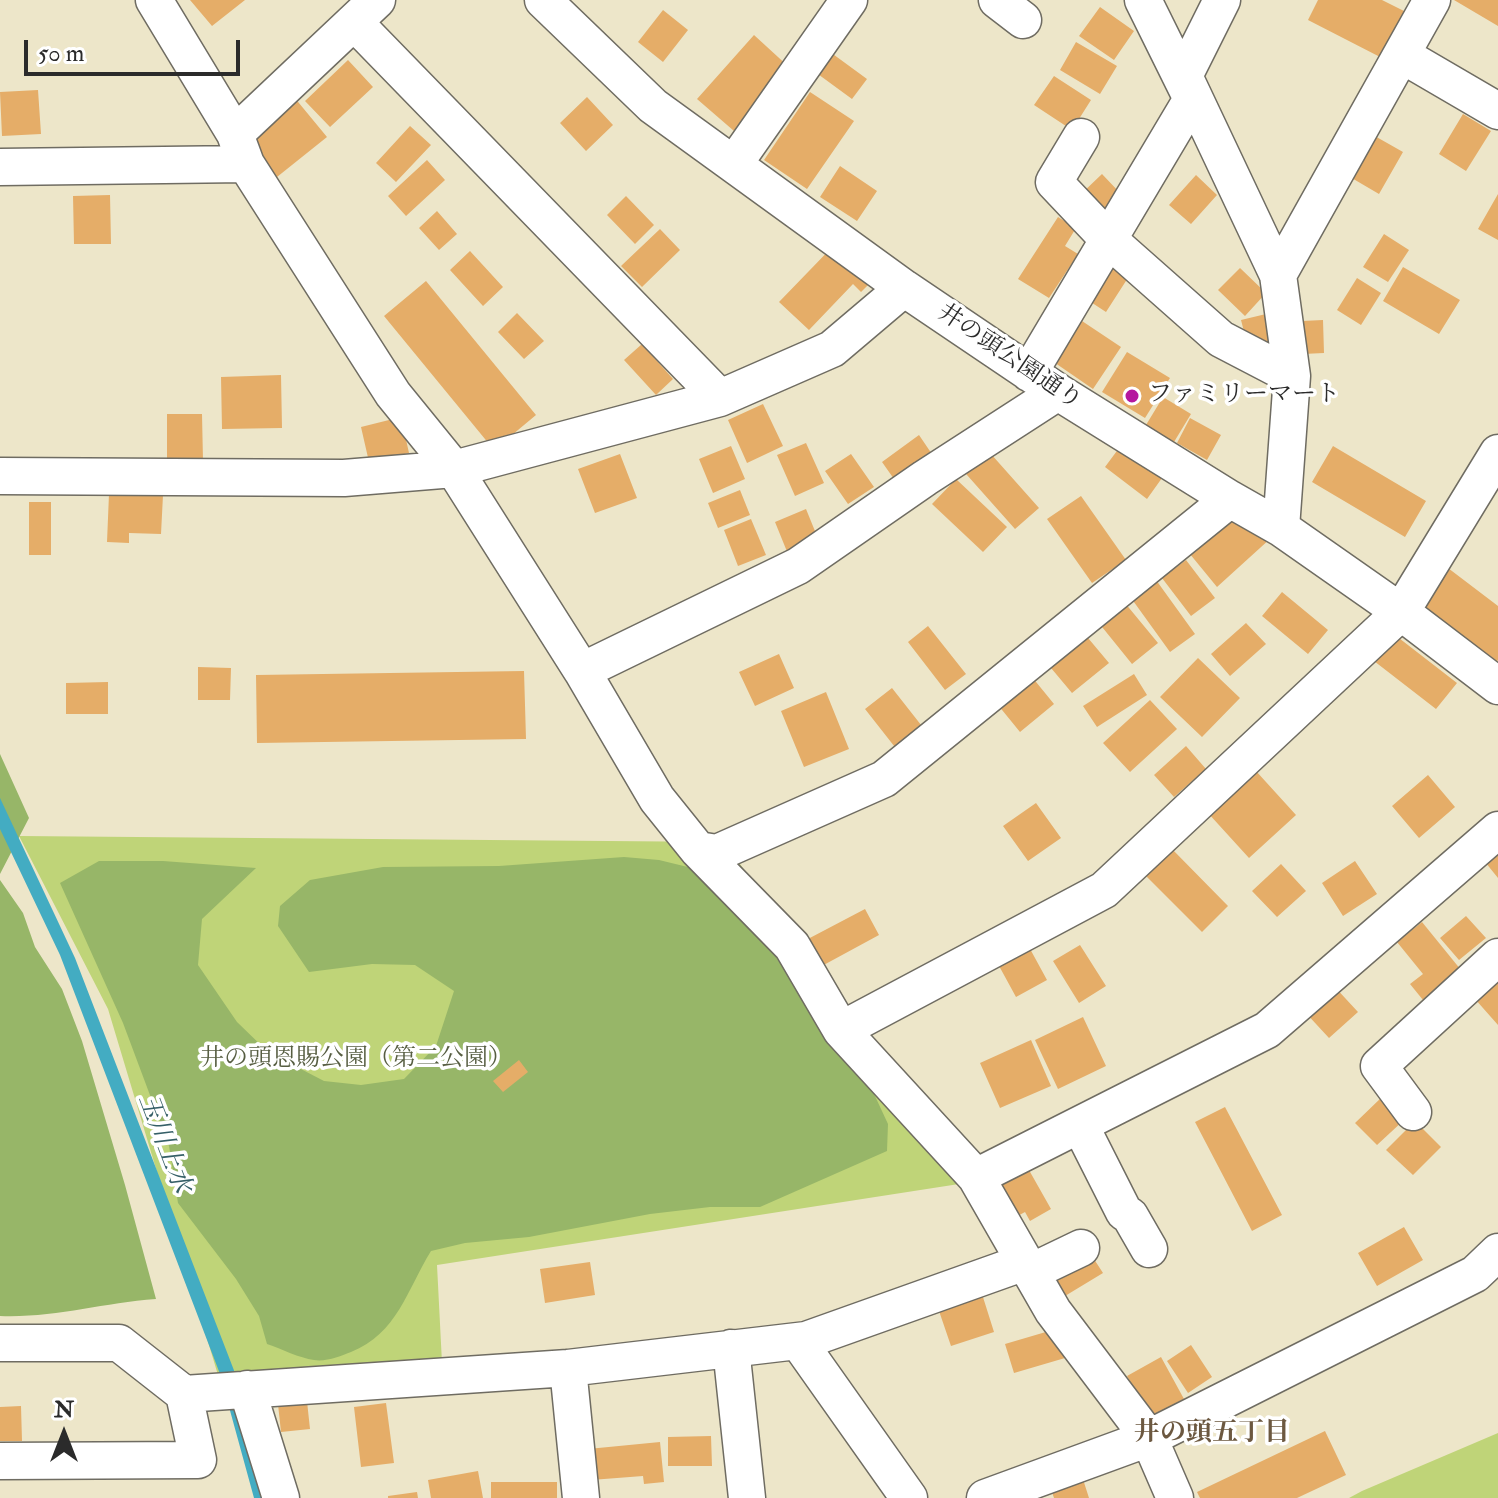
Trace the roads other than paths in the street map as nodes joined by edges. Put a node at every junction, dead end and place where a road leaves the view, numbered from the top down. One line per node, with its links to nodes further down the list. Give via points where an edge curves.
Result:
1 (154, 0): 11 (street)
2 (543, 0): 12 (street, 井の頭公園通り, via 653,106)
3 (849, 0): 12 (street)
4 (1143, 0): 14 (street, via 1192,99)
5 (1222, 0): 15 (street, via 1184,76)
6 (1432, 0): 8 (street)
7 (365, 11): 11 (street); 19 (street)
8 (1402, 55): 9 (street); 15 (street)
9 (1498, 111)
10 (1081, 137): 14 (street, via 1054,182)
11 (240, 149): 13 (street); 21 (street, via 393,394)
12 (734, 164): 16 (street, 井の頭公園通り)
13 (0, 167)
14 (1108, 239): 17 (street, via 1221,339); 18 (street)
15 (1278, 275): 17 (street)
16 (904, 288): 18 (street, 井の頭公園通り); 19 (street, via 832,349)
17 (1292, 376): 24 (street)
18 (1043, 382): 23 (street, 井の頭公園通り); 26 (street, via 925,478 798,566)
19 (720, 398): 21 (street)
20 (1498, 453): 25 (street)
21 (454, 469): 22 (street, via 344,478); 26 (street)
22 (0, 476)
23 (1230, 499): 24 (street, 井の頭公園通り); 29 (street, via 884,779 717,853)
24 (1281, 528): 25 (street, 井の頭公園通り)
25 (1401, 612): 27 (street, 井の頭公園通り); 31 (street, via 1104,890)
26 (582, 671): 29 (street, via 657,799)
27 (1498, 686)
28 (1498, 830): 33 (street, via 1267,1030)
29 (698, 850): 31 (street, via 792,946)
30 (1498, 957): 32 (street, via 1379,1066)
31 (841, 1030): 34 (street)
32 (1413, 1112)
33 (1080, 1125): 34 (street); 36 (street)
34 (976, 1177): 38 (street)
35 (1081, 1248): 38 (street)
36 (1149, 1249)
37 (1498, 1252): 45 (street, via 1475,1274)
38 (1028, 1267): 39 (street); 45 (street, via 1053,1311)
39 (798, 1341): 41 (street); 50 (street)
40 (0, 1343): 44 (street, via 119,1343)
41 (731, 1348): 42 (street); 49 (street)
42 (568, 1368): 43 (street); 48 (street)
43 (241, 1390): 44 (street); 47 (street)
44 (190, 1394): 46 (street, via 198,1460)
45 (1149, 1438): 51 (street); 52 (street)
46 (0, 1461)
47 (281, 1498)
48 (581, 1498)
49 (747, 1498)
50 (909, 1498)
51 (986, 1498)
52 (1175, 1498)

